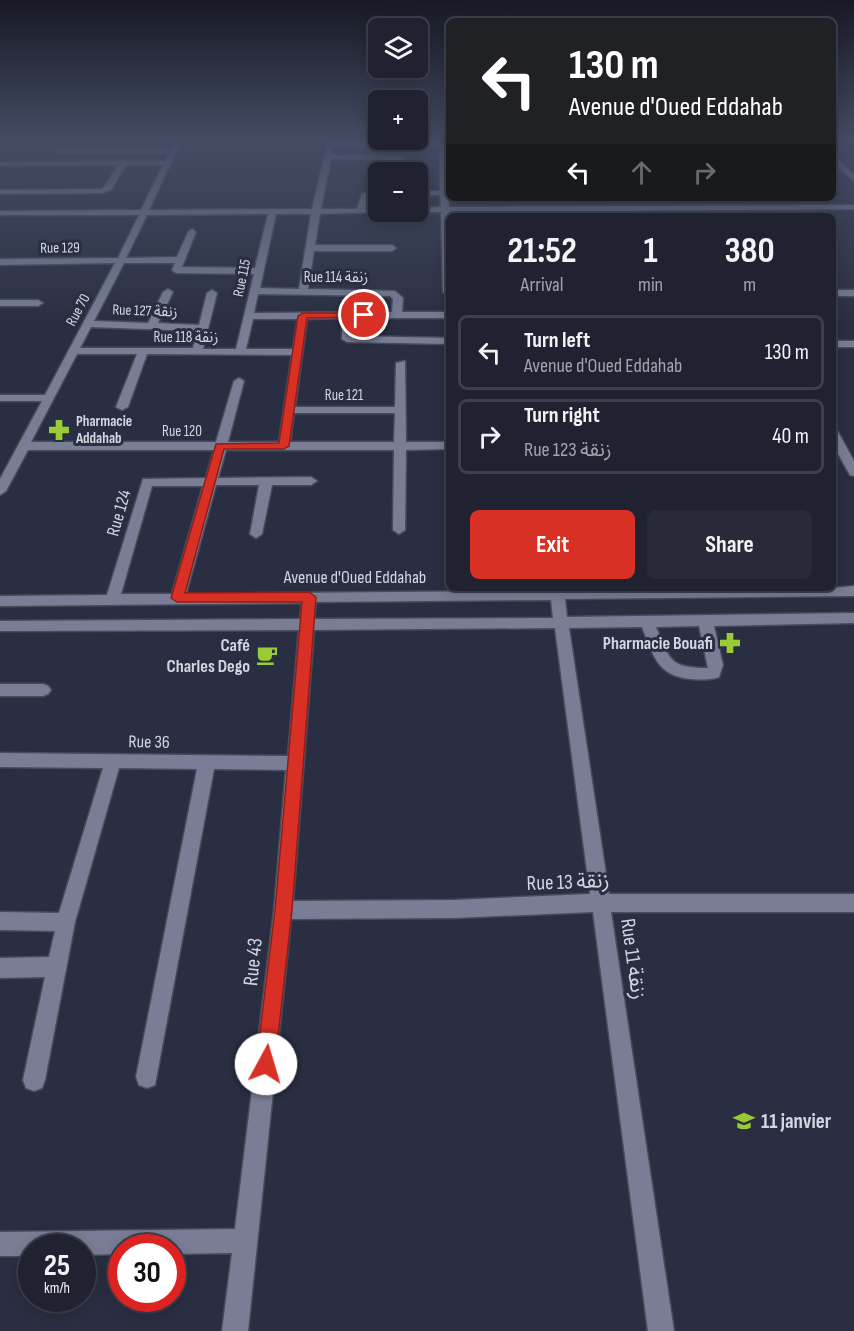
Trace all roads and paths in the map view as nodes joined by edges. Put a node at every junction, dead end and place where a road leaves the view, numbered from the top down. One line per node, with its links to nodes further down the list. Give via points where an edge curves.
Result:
1 (146, 203): 14 (street, Rue 70)
2 (318, 203): 11 (street)
3 (363, 203): 12 (street)
4 (445, 203): 8 (street)
5 (622, 203): 7 (street)
6 (854, 207): 15 (street)
7 (624, 208): 8 (street); 15 (street)
8 (446, 209): 9 (street); 17 (street)
9 (428, 210)
10 (273, 211): 11 (street); 14 (street); 24 (street, Rue 115)
11 (316, 211): 12 (street); 19 (street)
12 (360, 211): 13 (street)
13 (368, 211)
14 (142, 212): 16 (street); 21 (street, Rue 70)
15 (711, 212)
16 (0, 213)
17 (446, 213)
18 (192, 232): 22 (street)
19 (309, 248): 20 (street); 26 (street)
20 (392, 248)
21 (121, 260): 22 (street, Rue 129); 23 (street, Rue 129); 38 (street, Rue 70)
22 (181, 260): 24 (street, via 176,270)
23 (0, 262)
24 (258, 271): 25 (street, Rue 115)
25 (255, 291): 26 (street, Rue 114 زنقة); 36 (street, Rue 115)
26 (303, 291): 34 (street, Rue 114 زنقة, via 392,293 398,298)
27 (168, 292): 39 (street)
28 (212, 293): 40 (street)
29 (836, 293): 30 (street)
30 (854, 293)
31 (0, 303): 32 (street)
32 (38, 303)
33 (347, 315): 34 (street); 37 (street); 41 (street, via 347,339)
34 (397, 315): 35 (street)
35 (446, 315)
36 (249, 316): 37 (street); 47 (street, Rue 115)
37 (303, 316): 48 (street)
38 (87, 324): 39 (street, Rue 127 زنقة); 44 (street, Rue 70)
39 (152, 326): 40 (street, Rue 127 زنقة)
40 (203, 328): 46 (street)
41 (446, 340)
42 (836, 344): 43 (street)
43 (854, 344)
44 (72, 351): 45 (street, Rue 118 زنقة); 52 (street, Rue 70)
45 (143, 352): 46 (street, Rue 118 زنقة); 53 (street)
46 (196, 352): 47 (street, Rue 118 زنقة)
47 (240, 352): 48 (street, Rue 118 زنقة)
48 (299, 352): 54 (street)
49 (401, 363): 55 (street)
50 (239, 381): 58 (street)
51 (0, 398): 52 (street)
52 (48, 398): 57 (street, Rue 70)
53 (122, 407)
54 (290, 410): 55 (street, Rue 121); 59 (street)
55 (399, 410): 60 (street)
56 (836, 439): 62 (street)
57 (24, 446): 58 (street, Rue 120); 66 (street, Rue 70)
58 (220, 446): 59 (street, Rue 120); 65 (street)
59 (284, 446): 60 (street, Rue 120)
60 (400, 446): 61 (street, Rue 120); 67 (street)
61 (446, 446)
62 (854, 472)
63 (311, 481): 64 (street, Rue 124)
64 (266, 482): 65 (street, Rue 124); 68 (street)
65 (208, 483): 75 (street); 76 (street, Rue 124, via 147,482)
66 (0, 491)
67 (399, 530)
68 (256, 534)
69 (718, 591): 73 (street, Avenue d'Oued Eddahab)
70 (836, 591): 71 (street, Avenue d'Oued Eddahab)
71 (854, 591)
72 (468, 592): 73 (street, Avenue d'Oued Eddahab); 74 (street, Avenue d'Oued Eddahab)
73 (557, 594): 81 (street, Rue 11 زنقة)
74 (309, 597): 75 (street, Avenue d'Oued Eddahab); 82 (street, Rue 43)
75 (177, 598): 76 (street, Avenue d'Oued Eddahab)
76 (113, 599): 77 (street, Avenue d'Oued Eddahab)
77 (0, 601)
78 (854, 618): 79 (street)
79 (705, 620): 80 (street); 80 (street, via 716,665 711,674 685,675 671,669)
80 (647, 622): 81 (street)
81 (562, 623): 82 (street); 90 (street, Rue 11 زنقة)
82 (308, 624): 83 (street); 89 (street, Rue 43)
83 (0, 626)
84 (0, 690): 85 (street)
85 (43, 690)
86 (0, 760): 87 (street, Rue 36)
87 (113, 761): 88 (street, Rue 36); 94 (street)
88 (207, 762): 89 (street, Rue 36); 97 (street)
89 (297, 763): 92 (street, Rue 43)
90 (600, 903): 91 (street, Rue 13 زنقة); 92 (street, Rue 13 زنقة); 102 (street, Rue 11 زنقة)
91 (854, 903)
92 (283, 910): 99 (street, Rue 43)
93 (0, 921): 94 (street)
94 (66, 921): 95 (street)
95 (56, 967): 96 (street); 98 (street)
96 (0, 968)
97 (147, 1077)
98 (34, 1080)
99 (244, 1240): 100 (street); 101 (street, Rue 43)
100 (0, 1244)
101 (236, 1331)
102 (661, 1331)

